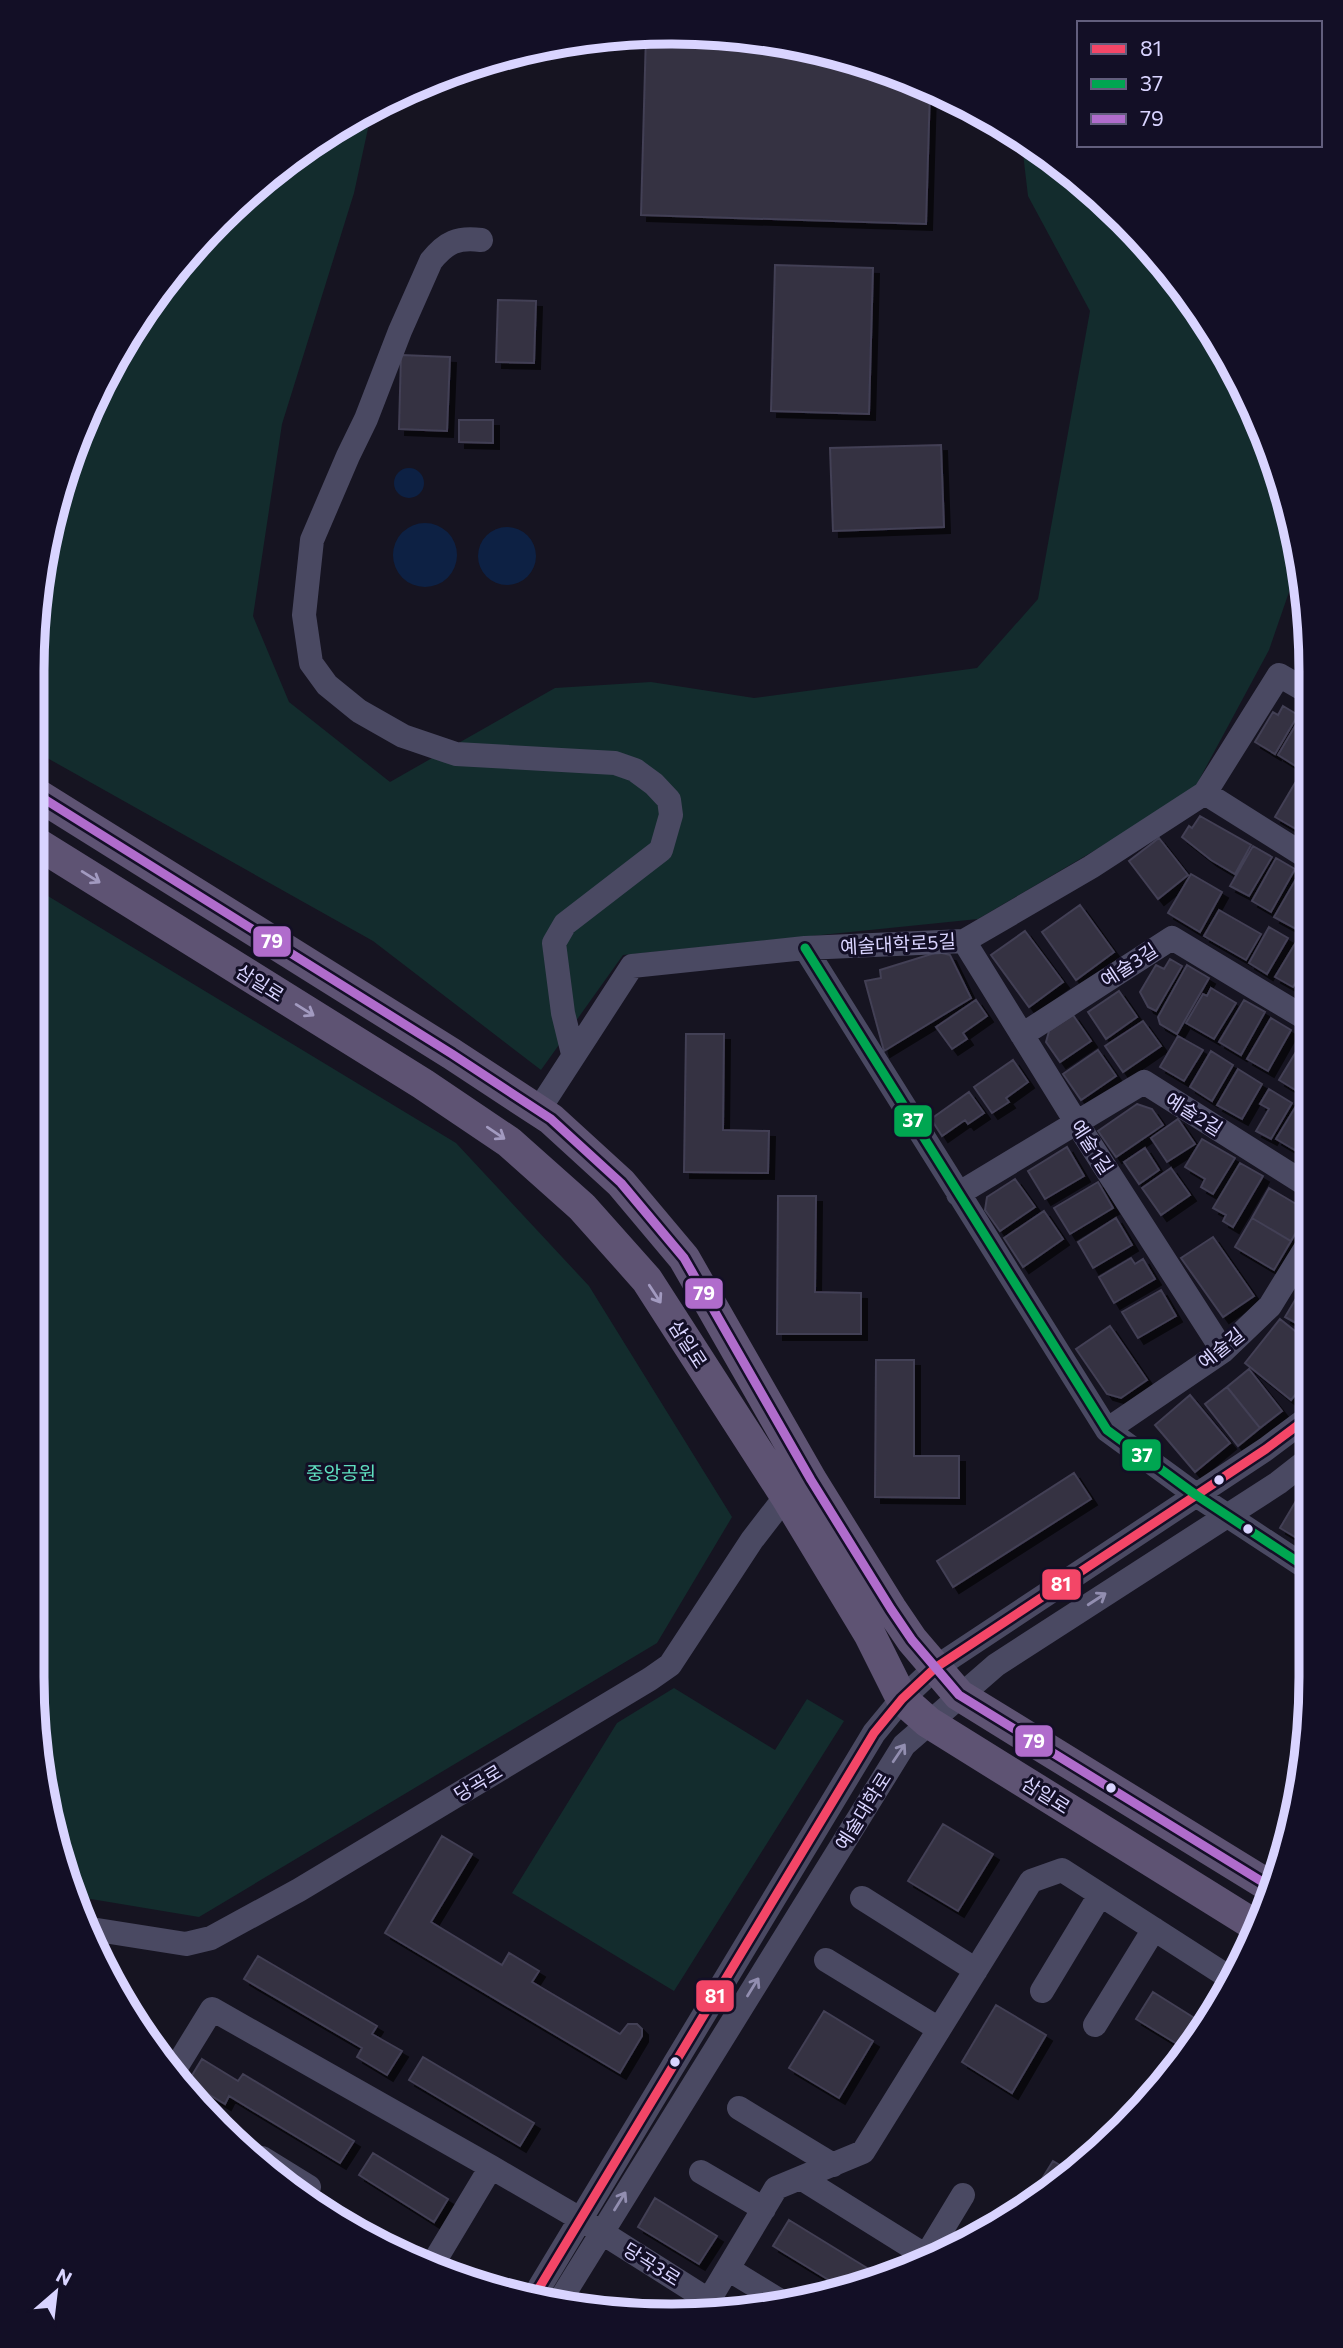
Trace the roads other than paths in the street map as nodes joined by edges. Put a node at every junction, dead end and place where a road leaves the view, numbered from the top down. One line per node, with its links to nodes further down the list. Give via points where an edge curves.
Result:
1 (481, 240): 11 (street, via 461,238 437,253 405,319 312,540 304,615 306,641 311,663 327,685 359,711 403,736 456,754 615,763 635,770 668,800 671,815 661,850 565,923 554,943 562,1013)
2 (1299, 687): 3 (street, 예술대학로5길, via 1279,675)
3 (1205, 793): 6 (street); 7 (street, 예술대학로5길)
4 (44, 799): 12 (main road, 삼일로)
5 (44, 848): 22 (main road, 삼일로, one-way to 22, via 509,1142 582,1207 647,1280)
6 (1299, 852)
7 (964, 942): 8 (street, 예술대학로5길); 10 (street, 예술1길)
8 (805, 948): 11 (street, 예술대학로5길, via 632,966); 15 (street)
9 (1299, 1014): 10 (street, 예술3길, via 1172,938)
10 (1022, 1035): 13 (street, 예술1길)
11 (573, 1054): 12 (street, 예술대학로5길)
12 (538, 1111): 25 (main road, 삼일로, via 621,1182 684,1258 826,1503 891,1609)
13 (1076, 1122): 14 (street, 예술2길, via 1144,1083); 15 (street); 17 (street, 예술1길)
14 (1299, 1180)
15 (958, 1194): 19 (street)
16 (1299, 1259): 17 (street, 예술길, via 1270,1306)
17 (1223, 1351): 19 (street, 예술길)
18 (1299, 1424): 21 (street, 예술대학로)
19 (1107, 1430): 21 (street)
20 (1299, 1467): 23 (street, 예술대학로)
21 (1196, 1495): 23 (street); 25 (street, 예술대학로)
22 (786, 1496): 27 (main road, 삼일로, via 870,1635); 34 (street, 당곡로, via 670,1665 650,1679 211,1938 186,1944)
23 (1228, 1516): 24 (street); 26 (street, 예술대학로, one-way to 23, via 996,1665)
24 (1299, 1563)
25 (935, 1668): 26 (main road, 삼일로); 27 (street, 예술대학로)
26 (960, 1695): 28 (street, 예술대학로); 29 (main road, 삼일로)
27 (902, 1699): 28 (main road, 삼일로); 51 (street, 예술대학로, via 874,1733)
28 (928, 1722): 32 (main road, 삼일로); 51 (street, 예술대학로, one-way to 28, via 904,1745)
29 (1264, 1883)
30 (1100, 1895): 33 (street); 36 (street, via 1062,1870 1031,1881); 38 (street)
31 (862, 1898): 36 (street)
32 (1249, 1922)
33 (1154, 1929): 37 (street); 39 (street)
34 (98, 1930)
35 (826, 1960): 40 (street)
36 (976, 1970): 40 (street)
37 (1224, 1974)
38 (1042, 1991)
39 (1095, 2025)
40 (939, 2029): 43 (street, via 863,2152)
41 (178, 2065): 44 (street, 당곡3로, via 212,2009)
42 (739, 2108): 43 (street)
43 (833, 2165): 47 (street)
44 (491, 2168): 51 (street, 당곡3로); 54 (street)
45 (701, 2172): 50 (street)
46 (288, 2174): 48 (street)
47 (801, 2178): 50 (street, via 776,2188); 53 (street)
48 (309, 2187)
49 (963, 2195): 52 (street)
50 (764, 2209): 55 (street)
51 (591, 2226): 56 (street, 예술대학로); 57 (street, 예술대학로); 59 (street, 당곡3로)
52 (931, 2248)
53 (920, 2252)
54 (436, 2258)
55 (728, 2269): 58 (street); 60 (street)
56 (540, 2290)
57 (562, 2294)
58 (772, 2296)
59 (713, 2303)
60 (715, 2303)

